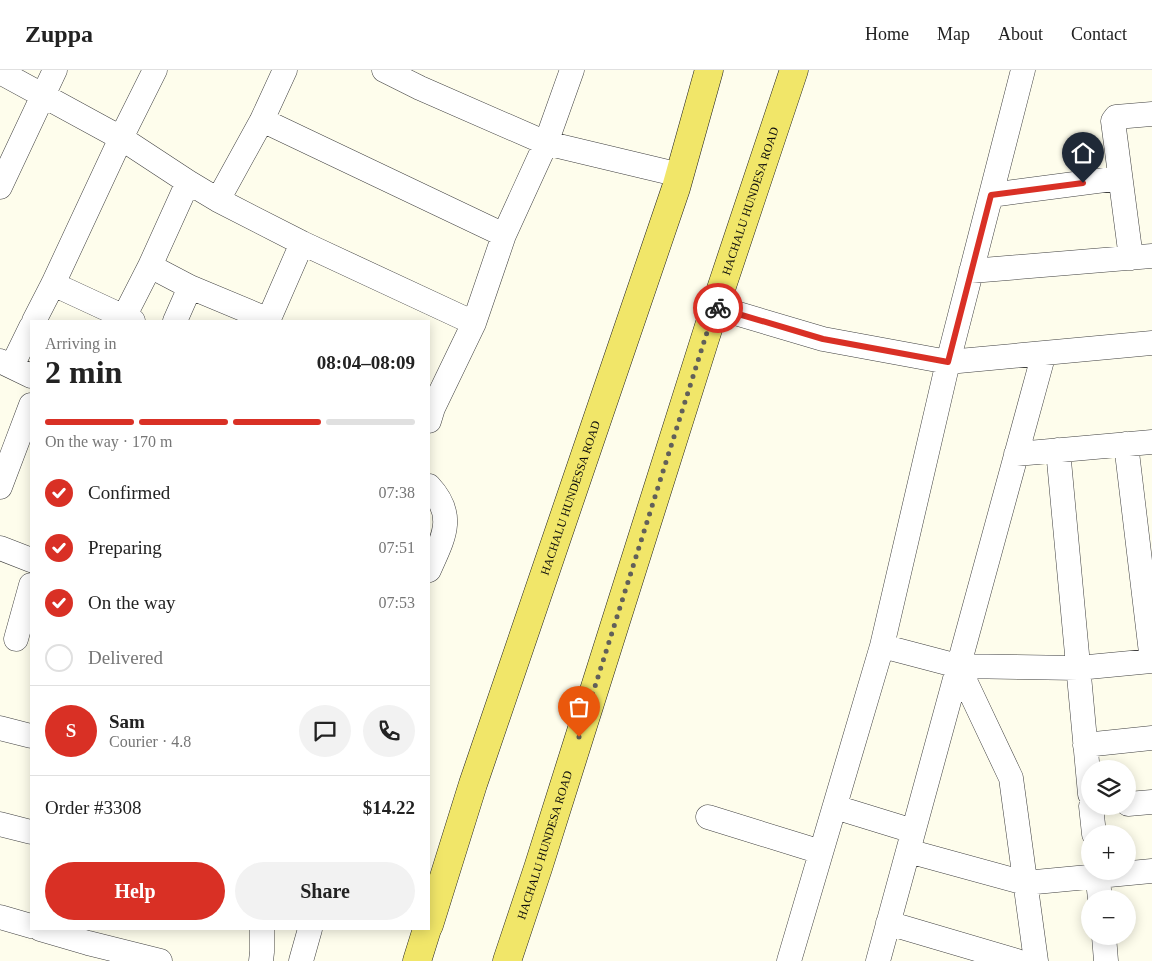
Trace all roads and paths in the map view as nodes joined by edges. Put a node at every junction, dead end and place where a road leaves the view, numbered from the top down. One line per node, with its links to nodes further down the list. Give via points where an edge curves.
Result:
1 (55, 70): 11 (street)
2 (155, 70): 14 (street)
3 (285, 70): 13 (street)
4 (384, 70): 10 (street)
5 (572, 70): 15 (street)
6 (709, 70): 16 (main road, HACHALU HUNDESSA ROAD)
7 (794, 70): 29 (main road, HACHALU HUNDESA ROAD)
8 (1023, 70): 20 (street)
9 (0, 72): 11 (street)
10 (424, 79): 15 (street)
11 (43, 95): 14 (street); 19 (street)
12 (1152, 114): 17 (street, via 1116,117 1113,121)
13 (262, 120): 21 (street); 22 (street)
14 (121, 138): 18 (street); 27 (street)
15 (546, 143): 16 (street); 22 (street)
16 (680, 175): 76 (main road, HACHALU HUNDESSA ROAD, via 473,784)
17 (1120, 178): 20 (street); 24 (street)
18 (188, 182): 21 (street); 25 (street)
19 (0, 187)
20 (991, 195): 26 (street)
21 (218, 200): 23 (street)
22 (504, 235): 35 (street)
23 (302, 243): 34 (street); 35 (street)
24 (1141, 257): 26 (street)
25 (150, 266): 28 (street); 30 (street)
26 (971, 272): 39 (street)
27 (53, 284): 30 (street); 31 (street)
28 (190, 287): 32 (street); 33 (street)
29 (715, 307): 39 (street, via 823,339); 89 (main road, HACHALU HUNDESA ROAD)
30 (129, 319)
31 (35, 320)
32 (175, 320)
33 (267, 320)
34 (269, 320)
35 (474, 323): 42 (street)
36 (30, 329): 40 (street)
37 (1152, 343): 38 (street)
38 (1044, 353): 39 (street); 46 (street)
39 (948, 362): 55 (street)
40 (14, 368)
41 (30, 411): 47 (street)
42 (430, 413)
43 (1152, 442): 44 (street)
44 (1126, 444): 45 (street); 56 (street)
45 (1058, 450): 46 (street); 58 (street)
46 (1016, 454): 57 (street)
47 (22, 457): 48 (street)
48 (0, 487)
49 (430, 487): 52 (street, via 446,514 443,537)
50 (0, 548): 51 (street)
51 (30, 560)
52 (430, 568)
53 (30, 589): 54 (street)
54 (16, 639)
55 (882, 646): 57 (street); 66 (street)
56 (1152, 661): 58 (street)
57 (958, 666): 58 (street); 70 (street); 74 (street, via 1011,778)
58 (1078, 668): 62 (street)
59 (0, 728): 60 (street)
60 (30, 736)
61 (1152, 738): 62 (street)
62 (1085, 745): 63 (street)
63 (1087, 760)
64 (1152, 802): 65 (street)
65 (1136, 803)
66 (835, 807): 70 (street); 71 (street)
67 (708, 817): 71 (street)
68 (0, 824): 69 (street)
69 (30, 832)
70 (911, 841): 74 (street); 77 (street)
71 (821, 852): 90 (street)
72 (1152, 871): 73 (street)
73 (1099, 882): 74 (street)
74 (1025, 883): 93 (street)
75 (0, 917): 78 (street)
76 (430, 922)
77 (888, 923): 91 (street); 92 (street)
78 (30, 926)
79 (51, 930): 84 (street)
80 (262, 930): 86 (street)
81 (310, 930): 87 (street)
82 (428, 930): 88 (main road)
83 (1105, 945): 94 (street)
84 (86, 952): 85 (street)
85 (160, 961)
86 (261, 961)
87 (301, 961)
88 (417, 961)
89 (506, 961)
90 (789, 961)
91 (878, 961)
92 (1017, 961)
93 (1036, 961)
94 (1106, 961)

